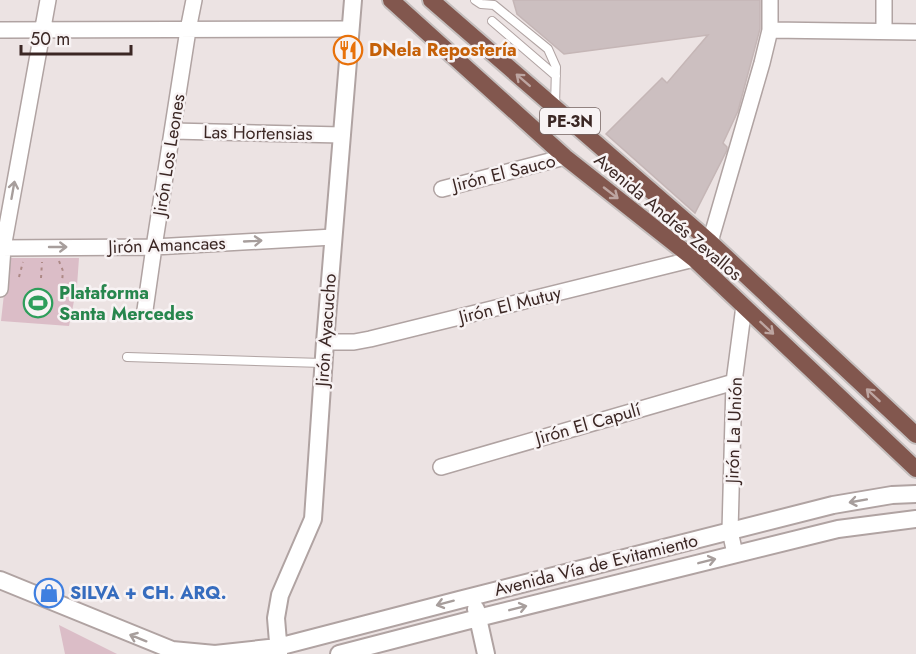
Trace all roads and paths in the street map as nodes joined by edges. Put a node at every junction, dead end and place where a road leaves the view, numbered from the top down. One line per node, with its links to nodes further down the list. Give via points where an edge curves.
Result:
1 (48, 0): 14 (street)
2 (194, 0): 11 (street, Jirón Los Leones)
3 (353, 0): 12 (street, Jirón Ayacucho)
4 (391, 0): 21 (highway, Avenida Andrés Zevallos / PE-3N)
5 (430, 0): 18 (highway, Avenida Andrés Zevallos / PE-3N, one-way to 5)
6 (475, 0): 17 (lane, via 494,5 548,50)
7 (770, 0): 13 (street)
8 (884, 0): 15 (street)
9 (492, 21): 17 (lane)
10 (0, 30): 14 (street)
11 (188, 30): 12 (street); 14 (street); 19 (street, Jirón Los Leones)
12 (350, 30): 20 (street, Jirón Ayacucho)
13 (770, 30): 15 (street); 24 (street)
14 (41, 31): 26 (street, one-way to 14)
15 (884, 31): 16 (street)
16 (916, 32)
17 (556, 76): 18 (lane)
18 (555, 108): 24 (highway, Avenida Andrés Zevallos / PE-3N)
19 (173, 131): 20 (street, Las Hortensias); 25 (street, Jirón Los Leones)
20 (342, 135): 23 (street, Jirón Ayacucho)
21 (565, 157): 22 (street, Jirón El Sauco); 30 (highway, Avenida Andrés Zevallos / PE-3N, one-way to 30)
22 (442, 189)
23 (333, 237): 25 (street, Jirón Amancaes, one-way to 23); 37 (street, Jirón Ayacucho)
24 (710, 242): 30 (street); 41 (highway, Avenida Andrés Zevallos / PE-3N, one-way to 24)
25 (154, 247): 26 (street, Jirón Amancaes, one-way to 25); 36 (street, Jirón Los Leones)
26 (1, 248): 34 (street)
27 (24, 258): 31 (path)
28 (42, 259): 32 (path)
29 (58, 259): 33 (path)
30 (694, 259): 35 (highway, Avenida Andrés Zevallos / PE-3N); 37 (street, Jirón El Mutuy, via 370,339)
31 (19, 277)
32 (41, 278)
33 (62, 282)
34 (0, 289)
35 (744, 306): 40 (street, Jirón La Unión); 43 (highway, Avenida Andrés Zevallos / PE-3N, one-way to 43)
36 (146, 310)
37 (325, 342): 39 (street, Jirón Ayacucho)
38 (127, 357): 39 (lane)
39 (323, 363): 51 (street, Jirón Ayacucho, via 314,519 280,595 276,618)
40 (734, 382): 42 (street, Jirón El Capulí); 46 (street, Jirón La Unión)
41 (916, 435)
42 (441, 467)
43 (916, 469)
44 (916, 494): 46 (street, Avenida Vía de Evitamiento, one-way to 46, via 833,506)
45 (916, 519): 47 (street, Avenida Vía de Evitamiento, via 838,528)
46 (730, 531): 47 (street, Jirón La Unión); 49 (street, Avenida Vía de Evitamiento)
47 (735, 554): 50 (street, Avenida Vía de Evitamiento, one-way to 47)
48 (0, 580): 51 (street, Avenida Vía de Evitamiento, one-way to 48, via 172,651)
49 (473, 596): 50 (street); 51 (street, Avenida Vía de Evitamiento, one-way to 51)
50 (478, 618): 52 (street, Avenida Vía de Evitamiento); 53 (street)
51 (278, 651)
52 (339, 654)
53 (486, 654)

